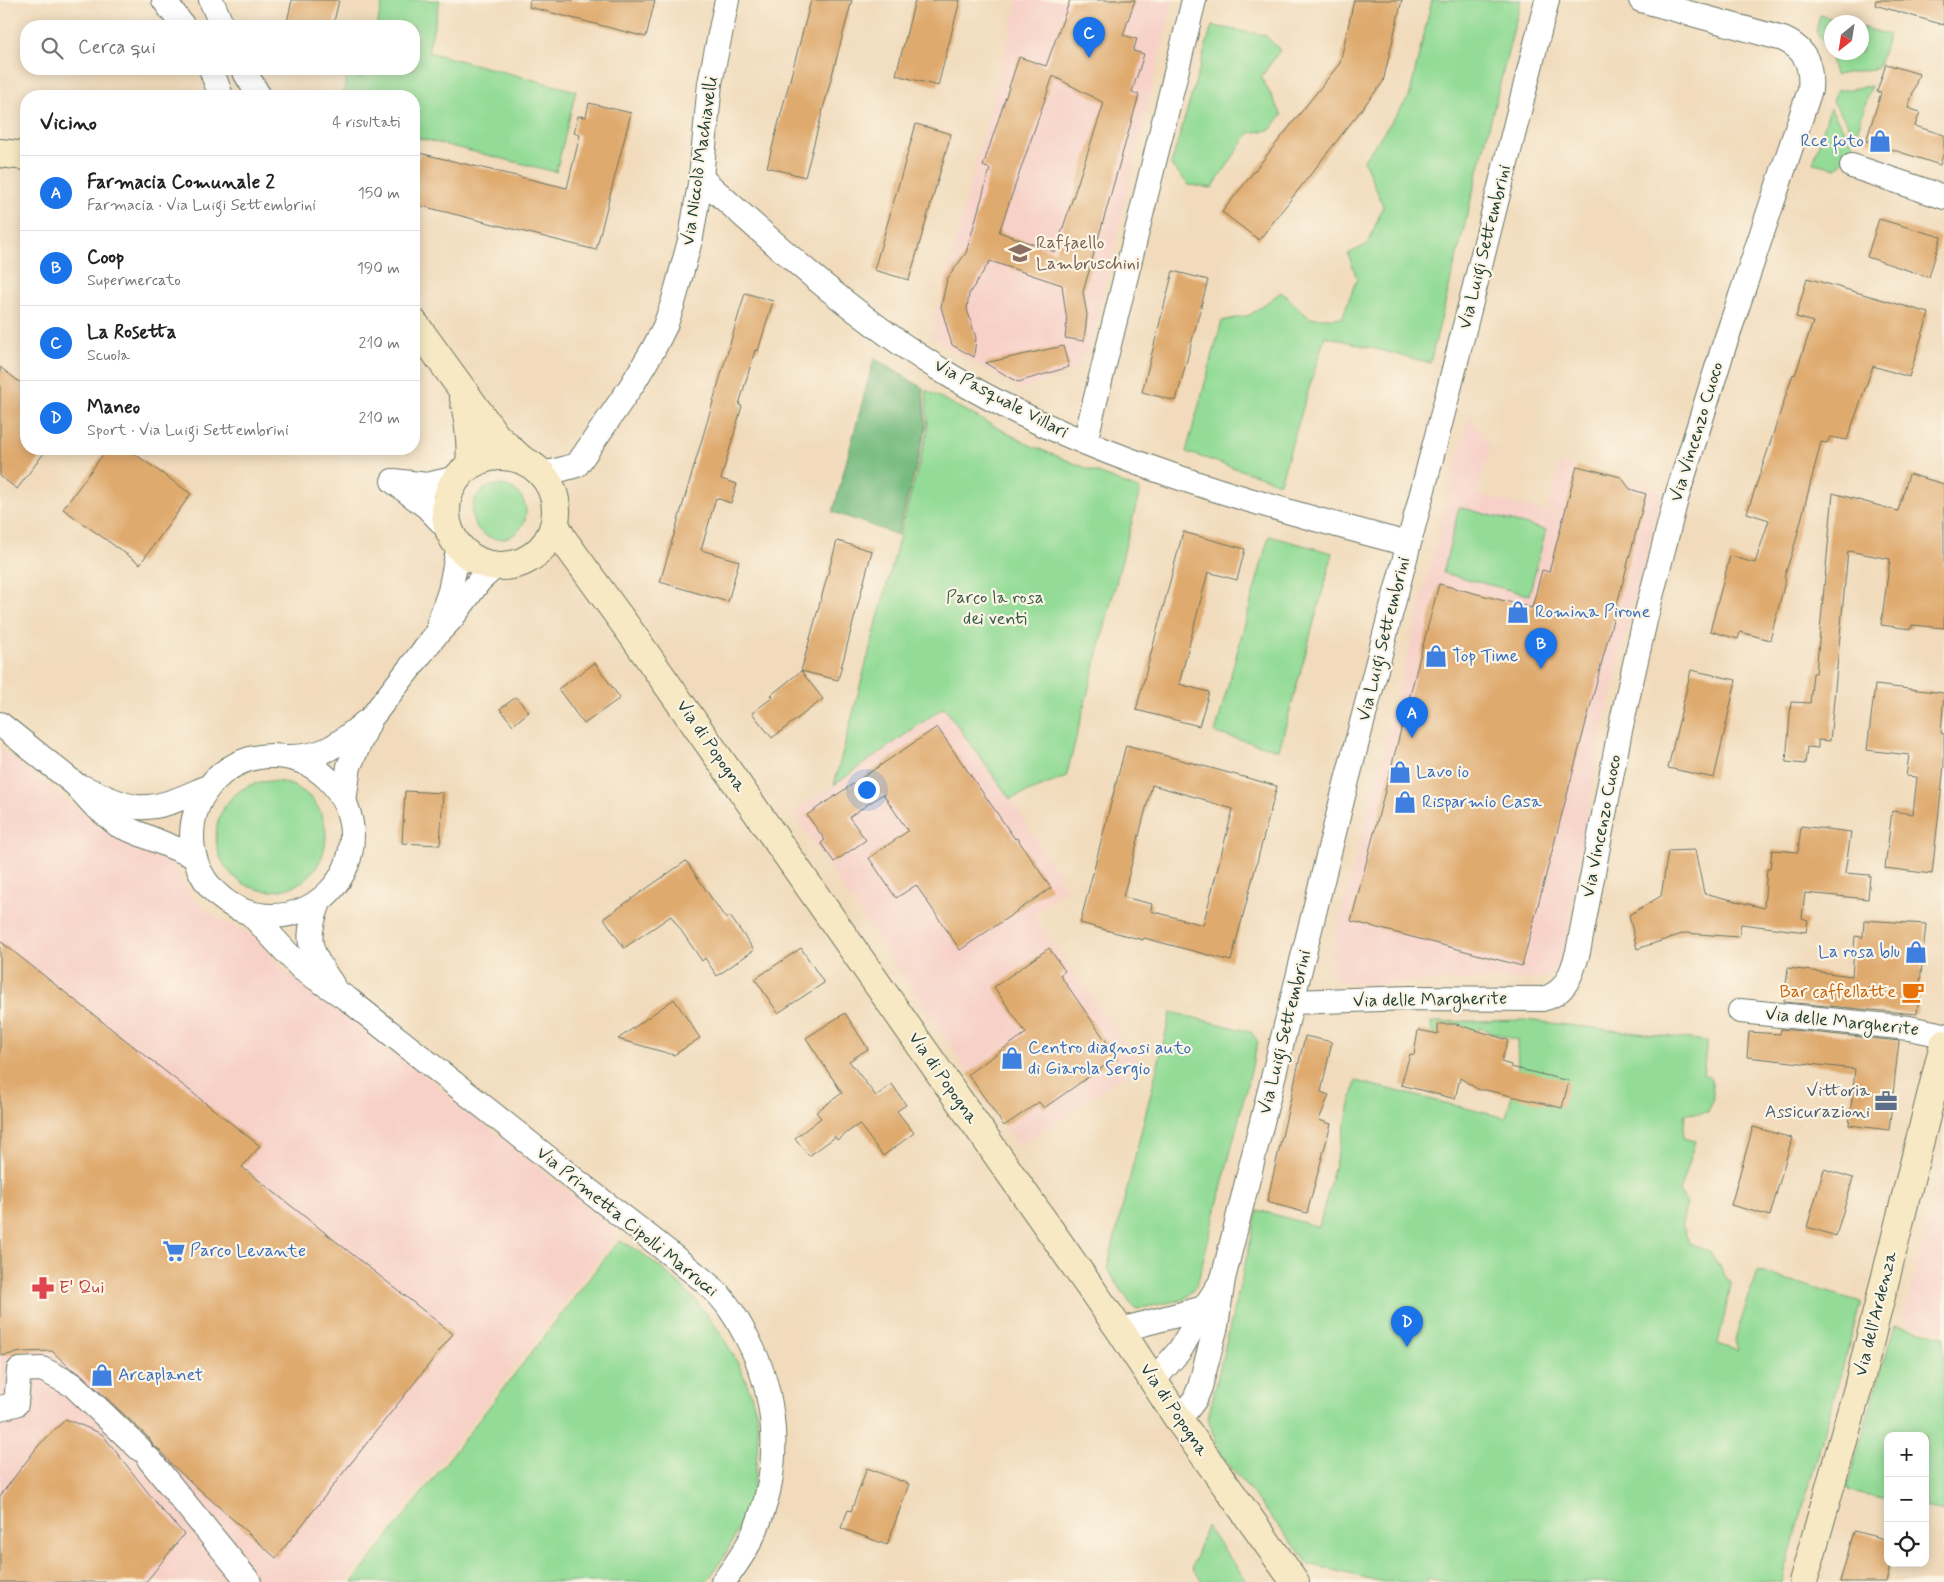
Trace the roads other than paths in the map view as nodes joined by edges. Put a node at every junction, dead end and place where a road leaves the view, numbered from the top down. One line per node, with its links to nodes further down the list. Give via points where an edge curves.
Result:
1 (164, 0): 7 (street)
2 (211, 0): 8 (street)
3 (727, 0): 16 (street, Via Niccolò Machiavelli, via 710,83)
4 (1194, 0): 20 (street)
5 (1547, 0): 25 (street, Via Luigi Settembrini)
6 (1640, 0): 38 (street, Via Vincenzo Cuoco, via 1794,44 1804,56 1810,72 1810,90 1676,499 1620,730 1578,952 1570,978)
7 (179, 20)
8 (219, 20)
9 (213, 75): 11 (street)
10 (247, 75): 12 (street)
11 (220, 90)
12 (255, 90)
13 (0, 153): 14 (main road)
14 (20, 155)
15 (1852, 166): 17 (street)
16 (701, 178): 20 (street, Via Pasquale Villari, via 834,295 907,348 1018,413); 21 (street, Via Niccolò Machiavelli, via 691,237 665,326 654,348 577,466 552,472)
17 (1944, 197)
18 (420, 331): 19 (main road)
19 (463, 392): 21 (main road, via 496,436); 22 (main road, via 472,446)
20 (1085, 442): 25 (street, Via Pasquale Villari, via 1205,486)
21 (531, 466): 22 (main road, via 504,456 486,458); 23 (main road, via 547,481 554,495)
22 (463, 472): 24 (main road, via 450,490 446,504 447,518); 24 (street, via 427,485 392,481 427,507)
23 (554, 524): 26 (main road, via 550,537 541,548 530,557); 27 (main road, Via di Popogna)
24 (455, 538): 26 (main road, via 470,555 483,562); 28 (street, via 450,592)
25 (1408, 544): 40 (street, Via Luigi Settembrini)
26 (508, 564): 27 (main road, via 556,563); 28 (street, via 480,580)
27 (589, 575): 46 (main road, Via di Popogna)
28 (434, 637): 29 (street)
29 (371, 718): 31 (street, via 338,744 316,755); 34 (street, via 349,766)
30 (0, 724): 32 (street)
31 (286, 757): 33 (street, via 264,756 243,761); 34 (street, via 321,772)
32 (75, 784): 33 (street, via 136,807 161,805); 35 (street, via 118,825)
33 (208, 787): 35 (street, via 197,806 193,822)
34 (344, 802): 36 (street, via 351,822 349,854 342,875)
35 (194, 856): 37 (street, via 214,891 237,908)
36 (320, 900): 37 (street, via 293,912 272,915); 39 (street, Via Primetta Cipolli Marrucci, via 312,918 311,951)
37 (250, 913): 39 (street, Via Primetta Cipolli Marrucci, via 302,969)
38 (1564, 986): 40 (street, Via delle Margherite, via 1542,999 1410,998)
39 (337, 992): 51 (street, Via Primetta Cipolli Marrucci, via 691,1270 731,1310 754,1350 767,1386 774,1440 770,1482 759,1522)
40 (1293, 1002): 44 (street, Via Luigi Settembrini)
41 (1740, 1011): 42 (street, Via delle Margherite, via 1909,1028)
42 (1944, 1035)
43 (1944, 1044): 53 (main road, Via dell'Ardenza, via 1858,1388)
44 (1223, 1279): 45 (street, Via Luigi Settembrini); 49 (street, Via Luigi Settembrini, via 1216,1326 1200,1387)
45 (1204, 1308): 46 (street); 47 (street, Via Luigi Settembrini, via 1180,1350)
46 (1120, 1330): 47 (main road, Via di Popogna)
47 (1153, 1381): 49 (main road, Via di Popogna)
48 (0, 1408): 50 (street, via 16,1404 19,1370 25,1361 73,1385 144,1454)
49 (1179, 1420): 52 (main road, Via di Popogna)
50 (249, 1582)
51 (723, 1582)
52 (1295, 1582)
53 (1803, 1582)

